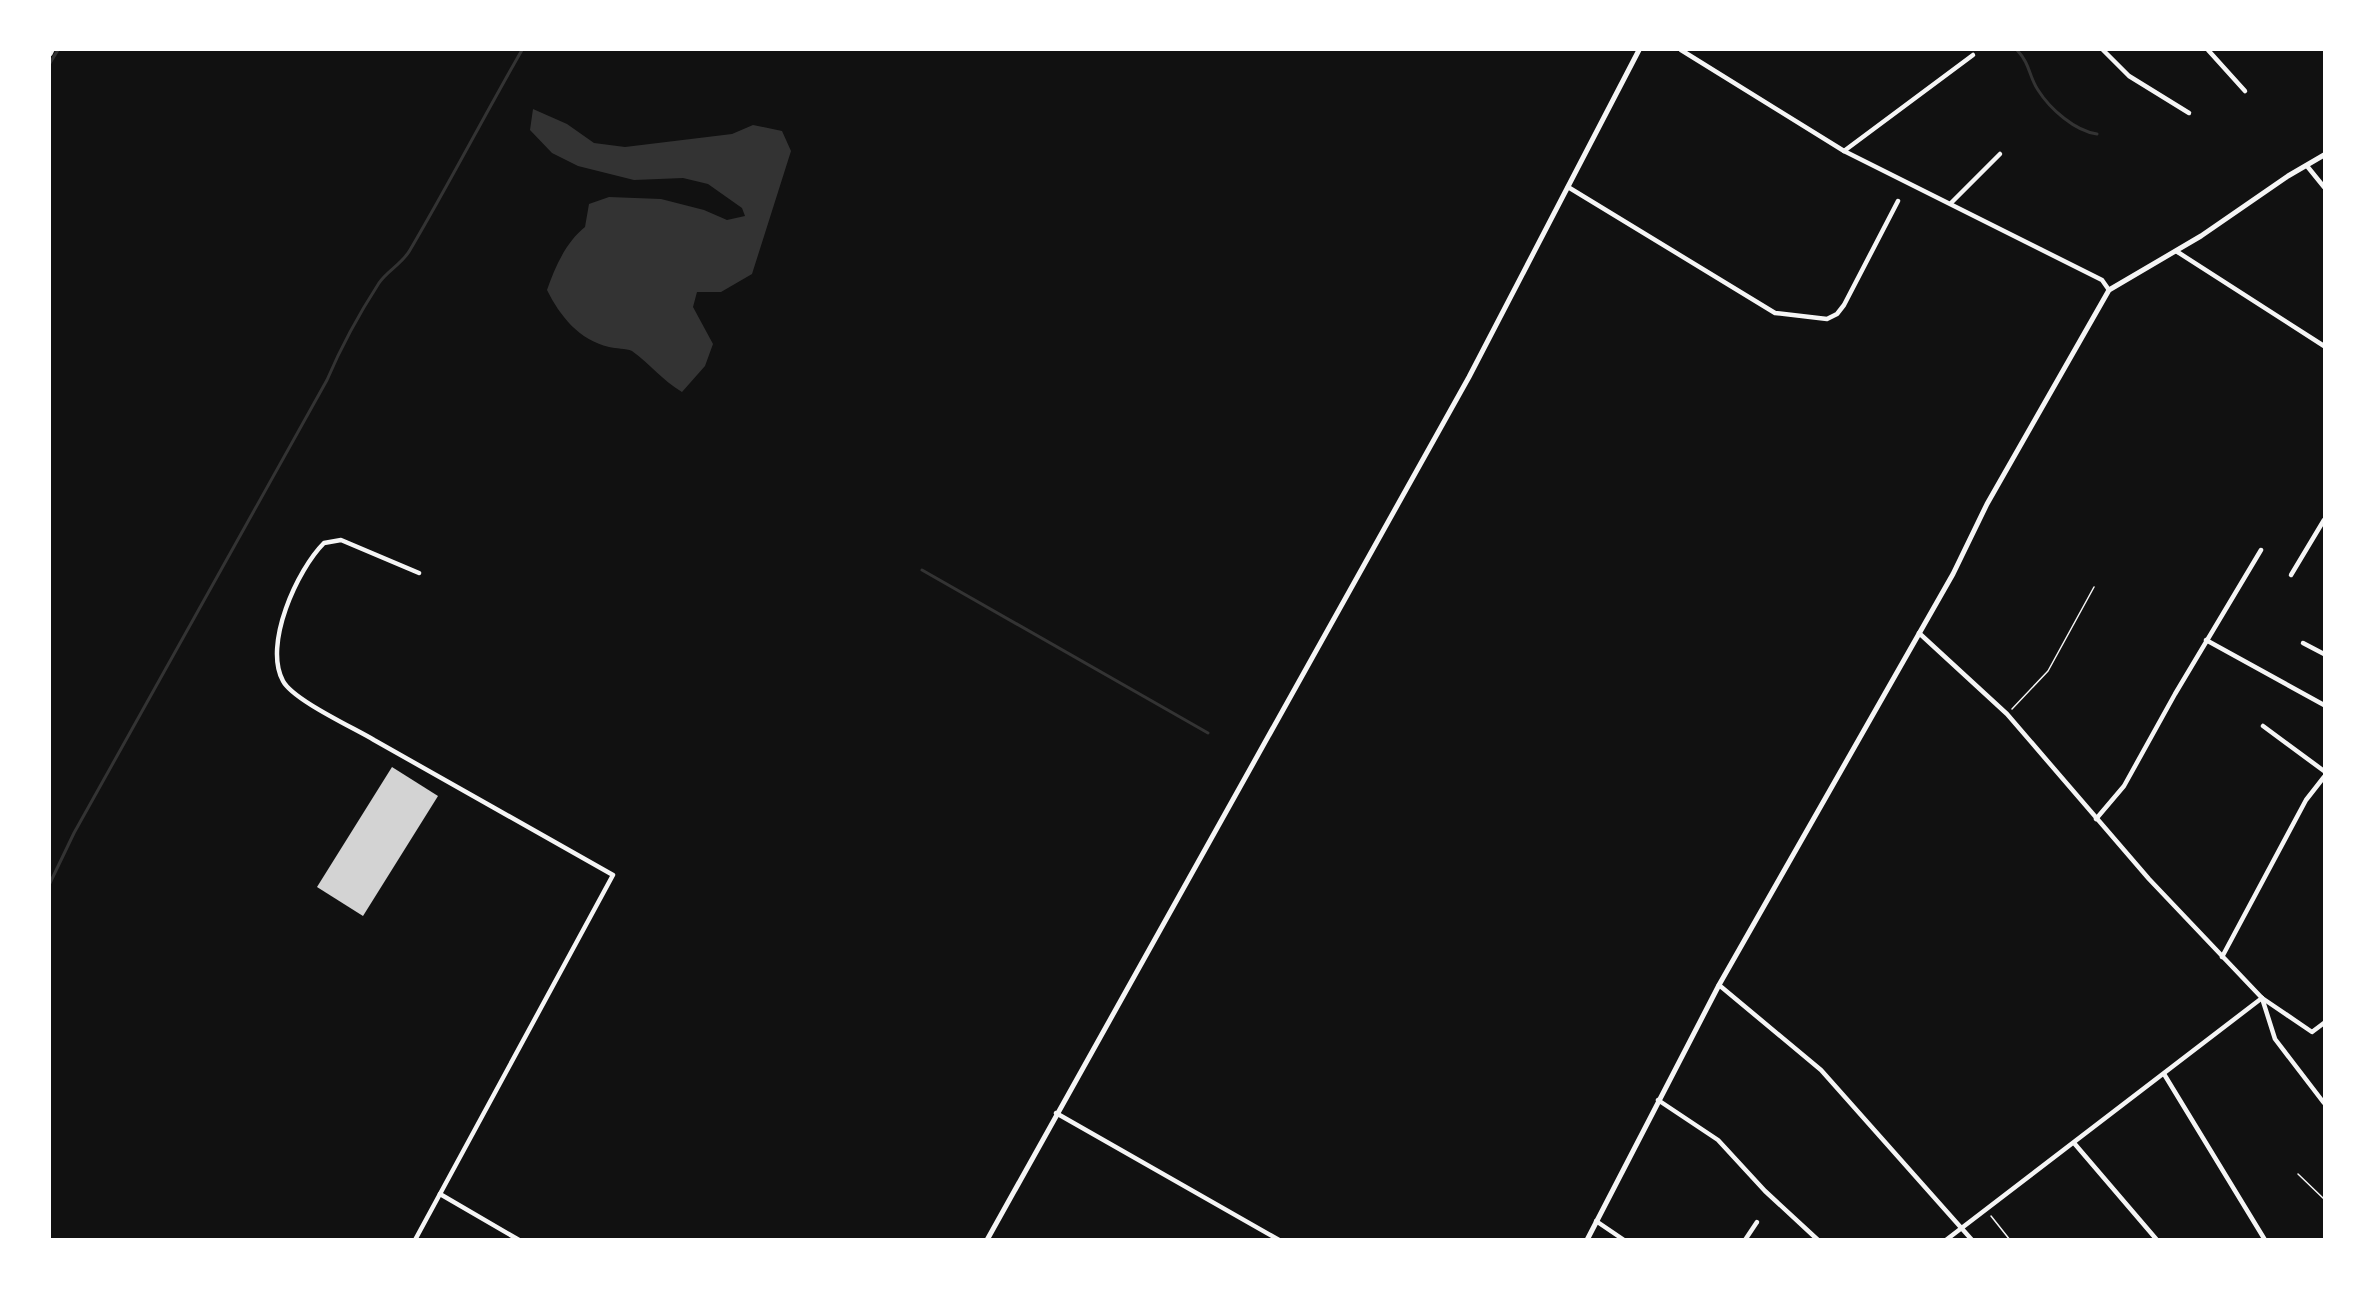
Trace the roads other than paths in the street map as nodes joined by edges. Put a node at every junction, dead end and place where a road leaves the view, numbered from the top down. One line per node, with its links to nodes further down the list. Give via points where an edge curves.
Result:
1 (52, 50): 6 (street)
2 (1639, 50): 14 (street)
3 (1681, 50): 10 (street)
4 (2103, 50): 9 (street, via 2129,76)
5 (2208, 50): 8 (street)
6 (50, 54)
7 (1974, 55): 10 (street)
8 (2245, 91)
9 (2189, 113)
10 (1844, 151): 17 (street)
11 (2000, 154): 17 (street)
12 (2325, 155): 13 (street)
13 (2307, 166): 15 (street); 18 (street)
14 (1568, 187): 16 (street, via 1775,313 1821,320 1833,317 1844,304); 41 (street, via 1469,377)
15 (2325, 188)
16 (1898, 201)
17 (1951, 203): 19 (street, via 2102,280)
18 (2176, 251): 19 (street); 20 (street)
19 (2109, 290): 25 (street)
20 (2325, 346)
21 (2325, 520): 24 (street)
22 (2261, 550): 26 (street)
23 (419, 573): 43 (street, via 341,540 324,543 301,574 285,611 276,649 284,682 292,692 348,725 613,874)
24 (2291, 574)
25 (1919, 633): 33 (street, via 2007,714); 35 (street)
26 (2206, 640): 29 (street); 33 (street, via 2124,786)
27 (2303, 643): 28 (street)
28 (2325, 654)
29 (2325, 705)
30 (2263, 726): 31 (street)
31 (2325, 771)
32 (2325, 777): 34 (street, via 2306,800)
33 (2096, 819): 34 (street)
34 (2222, 957): 36 (street)
35 (1719, 985): 39 (street); 46 (street, via 1821,1070)
36 (2262, 998): 37 (street, via 2312,1032); 38 (street); 40 (street, via 2275,1039)
37 (2325, 1023)
38 (2164, 1074): 42 (street); 58 (street)
39 (1658, 1101): 44 (street); 54 (street, via 1718,1140 1765,1191)
40 (2325, 1103)
41 (1056, 1113): 49 (street); 50 (street)
42 (2074, 1143): 46 (street); 57 (street)
43 (440, 1194): 47 (street); 48 (street)
44 (1596, 1221): 51 (street); 52 (street)
45 (1757, 1222): 53 (street)
46 (1962, 1229): 55 (street); 56 (street)
47 (415, 1239)
48 (519, 1239)
49 (987, 1239)
50 (1279, 1239)
51 (1587, 1239)
52 (1624, 1239)
53 (1745, 1239)
54 (1818, 1239)
55 (1946, 1239)
56 (1972, 1239)
57 (2157, 1239)
58 (2265, 1239)

